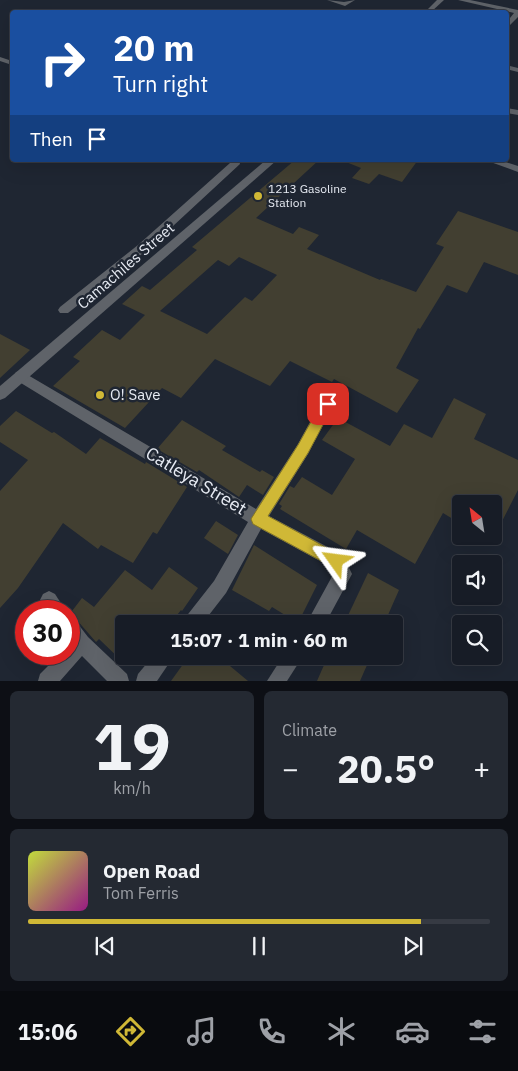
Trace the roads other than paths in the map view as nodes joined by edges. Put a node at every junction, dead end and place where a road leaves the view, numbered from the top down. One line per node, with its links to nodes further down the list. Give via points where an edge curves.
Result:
1 (330, 0): 2 (street, via 345,4)
2 (352, 0)
3 (441, 0): 5 (street)
4 (461, 0): 6 (street)
5 (430, 10)
6 (505, 10)
7 (518, 13): 8 (street)
8 (509, 24)
9 (234, 162): 13 (street, via 142,248)
10 (270, 162): 14 (street, Camachiles Street)
11 (496, 162): 12 (street)
12 (518, 169)
13 (64, 310)
14 (21, 376): 15 (street, Camachiles Street); 17 (street, Catleya Street)
15 (0, 394)
16 (328, 404): 17 (street)
17 (258, 519): 18 (street, via 220,587); 19 (street, Catleya Street, via 313,547 341,566 344,574)
18 (198, 615)
19 (320, 615)
20 (80, 640): 21 (street)
21 (82, 643): 24 (street); 25 (street)
22 (158, 665): 26 (street)
23 (288, 665): 27 (street)
24 (48, 681)
25 (120, 681)
26 (145, 681)
27 (276, 681)

